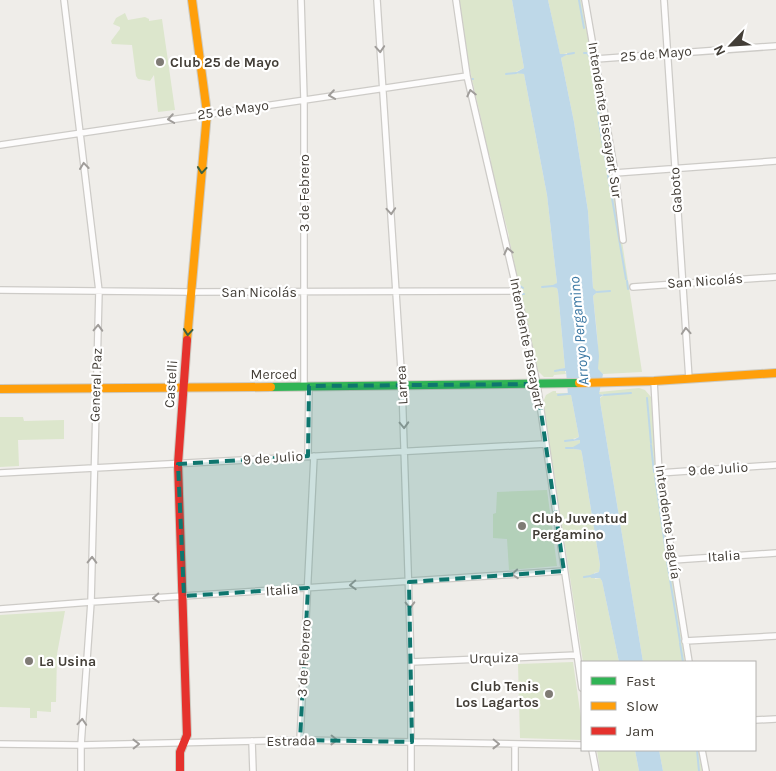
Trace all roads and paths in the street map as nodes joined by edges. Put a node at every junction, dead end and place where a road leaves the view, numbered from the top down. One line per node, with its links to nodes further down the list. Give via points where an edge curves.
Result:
1 (64, 0): 15 (street, General Paz)
2 (192, 0): 14 (street, Castelli)
3 (301, 0): 13 (street, 3 de Febrero)
4 (377, 0): 12 (street, Larrea, one-way to 12)
5 (456, 0): 11 (street, Intendente Biscayart)
6 (585, 0): 10 (street, Intendente Biscayart Sur)
7 (664, 0): 9 (street, Gaboto)
8 (776, 46): 9 (street, 25 de Mayo)
9 (668, 53): 10 (street, 25 de Mayo); 18 (street, Gaboto)
10 (596, 59): 19 (street, Intendente Biscayart Sur)
11 (467, 76): 12 (street, 25 de Mayo); 28 (street, Intendente Biscayart, one-way to 11)
12 (383, 89): 13 (street, 25 de Mayo, one-way to 13); 27 (street, Larrea, one-way to 27)
13 (304, 99): 14 (street, 25 de Mayo); 26 (street, 3 de Febrero)
14 (207, 113): 15 (street, 25 de Mayo, one-way to 15); 29 (street, Castelli, one-way to 29)
15 (80, 133): 16 (street, 25 de Mayo); 25 (street, General Paz, one-way to 15)
16 (0, 145)
17 (776, 161): 18 (street)
18 (675, 168): 19 (street); 22 (street, Gaboto)
19 (615, 173): 20 (street, Intendente Biscayart Sur)
20 (623, 240)
21 (776, 277): 22 (street, San Nicolás)
22 (682, 283): 23 (street, San Nicolás); 31 (street, Gaboto, one-way to 22)
23 (633, 286)
24 (0, 290): 25 (street, San Nicolás)
25 (99, 291): 29 (street, San Nicolás); 38 (street, General Paz, one-way to 25)
26 (304, 291): 27 (street, San Nicolás); 29 (street, San Nicolás); 35 (street, 3 de Febrero)
27 (396, 291): 28 (street, San Nicolás); 34 (street, Larrea)
28 (517, 291): 33 (street, Intendente Biscayart)
29 (191, 292): 36 (street, Castelli, one-way to 36)
30 (776, 373): 31 (street, Merced)
31 (689, 379): 32 (street, Merced)
32 (654, 381): 33 (street, Merced); 46 (street, Intendente Laguía)
33 (537, 384): 34 (street, Merced); 39 (street, Intendente Biscayart)
34 (402, 385): 35 (street, Merced); 40 (street, Larrea, one-way to 40)
35 (306, 386): 36 (street, Merced); 41 (street, 3 de Febrero)
36 (184, 387): 38 (street, Merced); 42 (street, Castelli)
37 (0, 389): 38 (street, Merced)
38 (95, 389): 44 (street, General Paz)
39 (545, 444): 40 (street, 9 de Julio); 49 (street, Intendente Biscayart)
40 (405, 452): 41 (street, 9 de Julio); 50 (street, Larrea)
41 (311, 456): 42 (street, 9 de Julio); 51 (street, 3 de Febrero)
42 (178, 464): 44 (street, 9 de Julio); 52 (street, Castelli)
43 (776, 465): 46 (street, 9 de Julio)
44 (94, 468): 45 (street, 9 de Julio); 53 (street, General Paz, one-way to 44)
45 (0, 473)
46 (659, 473): 48 (street, Intendente Laguía)
47 (776, 553): 48 (street, Italia)
48 (673, 560): 56 (street, Intendente Laguía)
49 (564, 571): 50 (street, Italia, one-way to 50); 57 (street, Intendente Biscayart)
50 (410, 582): 51 (street, Italia, one-way to 51); 59 (street, Larrea, one-way to 59)
51 (308, 588): 52 (street, Italia); 63 (street, 3 de Febrero)
52 (184, 596): 53 (street, Italia, one-way to 53); 66 (street, Castelli, via 187,735)
53 (91, 602): 54 (street, Italia); 69 (street, General Paz, one-way to 53)
54 (0, 609)
55 (776, 636): 56 (street)
56 (685, 642): 58 (street, Intendente Laguía)
57 (577, 655): 59 (street, Urquiza); 60 (street, Intendente Biscayart)
58 (689, 661)
59 (412, 662): 65 (street, Larrea)
60 (581, 681)
61 (776, 719): 62 (street)
62 (756, 720)
63 (300, 740): 64 (street, Estrada); 65 (street, Estrada, one-way to 65)
64 (252, 741): 66 (street, Estrada); 75 (street)
65 (412, 742): 68 (street, Estrada, one-way to 68); 76 (street, Larrea)
66 (183, 743): 69 (street, Estrada, one-way to 66); 74 (street, Castelli)
67 (0, 744): 69 (street, Estrada)
68 (515, 744): 70 (street, Estrada); 77 (street)
69 (81, 745): 73 (street, General Paz)
70 (581, 745)
71 (592, 751): 78 (street)
72 (702, 751): 79 (street)
73 (81, 771)
74 (180, 771)
75 (253, 771)
76 (411, 771)
77 (515, 771)
78 (596, 771)
79 (706, 771)

